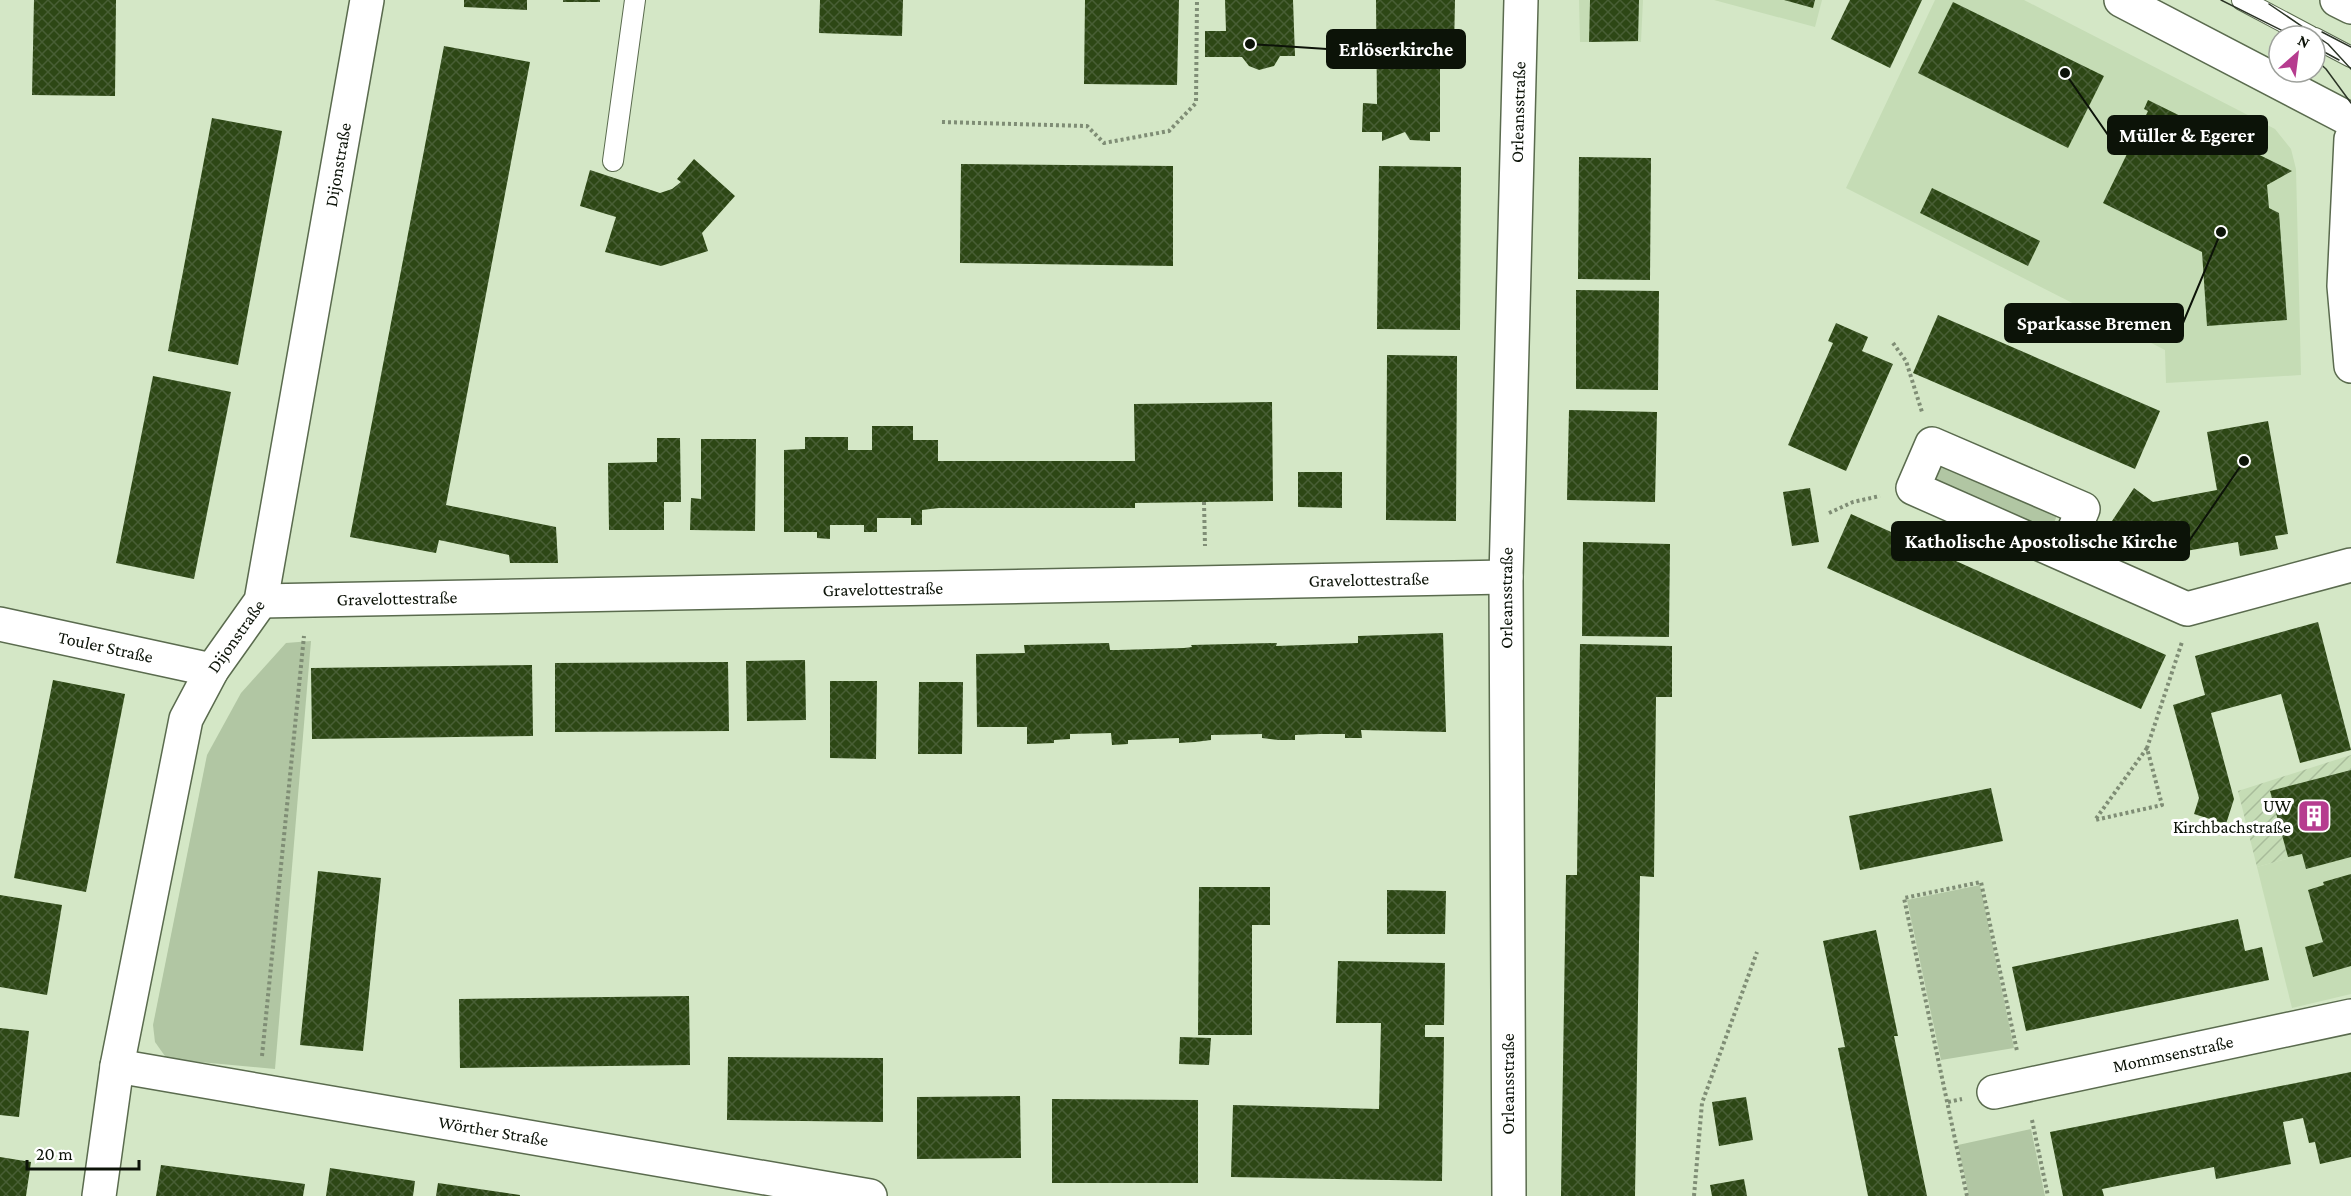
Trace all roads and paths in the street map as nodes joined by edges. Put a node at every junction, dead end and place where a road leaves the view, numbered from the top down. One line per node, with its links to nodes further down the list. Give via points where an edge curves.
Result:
1 (367, 0): 27 (street, Dijonstraße)
2 (635, 0): 15 (lane)
3 (1197, 0): 13 (path, via 1196,103 1169,131 1104,143 1087,126)
4 (1521, 0): 24 (street, Orleansstraße)
5 (2121, 0): 12 (street)
6 (2242, 0): 9 (lane)
7 (2337, 0): 8 (street)
8 (2351, 7)
9 (2287, 24)
10 (2327, 44): 11 (lane)
11 (2351, 57)
12 (2351, 120)
13 (942, 122)
14 (2351, 139): 17 (street, via 2344,286)
15 (613, 161)
16 (1893, 343): 18 (path, via 1905,361)
17 (2351, 366)
18 (1932, 444): 19 (street); 22 (street, via 2083,509)
19 (1913, 488): 21 (path, via 1853,502); 22 (street)
20 (1204, 502): 25 (path)
21 (1829, 513)
22 (2064, 554): 28 (street)
23 (2351, 565): 28 (street)
24 (1506, 577): 25 (street, Gravelottestraße); 39 (street, Orleansstraße)
25 (1205, 583): 26 (street, Gravelottestraße)
26 (308, 600): 27 (street, Gravelottestraße); 35 (path)
27 (261, 601): 30 (street, Dijonstraße)
28 (2187, 609): 31 (path, via 2180,654)
29 (0, 624): 30 (street, Touler Straße)
30 (212, 670): 34 (street, Dijonstraße, via 186,719)
31 (2147, 748): 31 (path, via 2162,805 2095,820 2115,793)
32 (1757, 952): 40 (path, via 1702,1103)
33 (2351, 1016): 36 (street, Mommsenstraße)
34 (117, 1066): 35 (street, Wörther Straße); 37 (street, Dijonstraße)
35 (258, 1089): 38 (street, Wörther Straße)
36 (2009, 1089): 41 (path, via 1981,882 1904,898); 42 (path)
37 (99, 1196)
38 (870, 1196)
39 (1509, 1196)
40 (1694, 1196)
41 (1968, 1196)
42 (2048, 1196)

